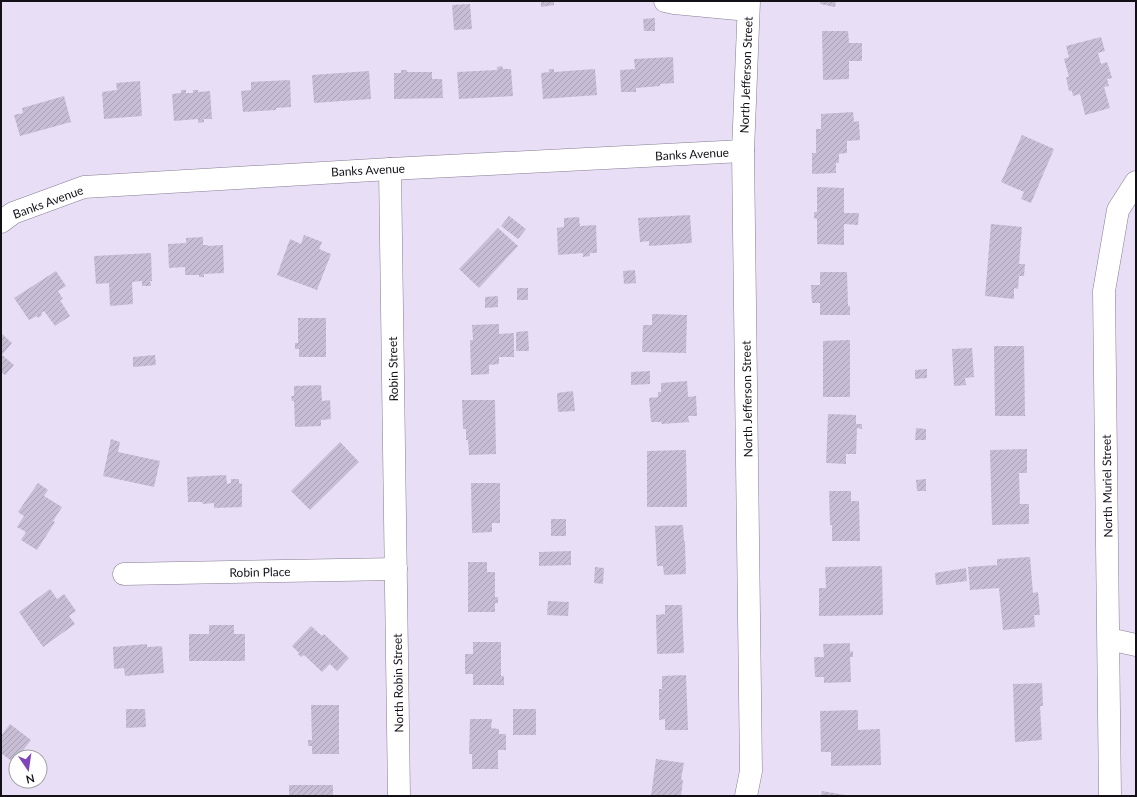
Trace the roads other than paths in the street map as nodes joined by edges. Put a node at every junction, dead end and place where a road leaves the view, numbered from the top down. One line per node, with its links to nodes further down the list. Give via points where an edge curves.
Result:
1 (665, 1): 2 (street)
2 (749, 6): 3 (street, North Jefferson Street)
3 (744, 151): 4 (street, Banks Avenue); 12 (street, North Jefferson Street, via 751,770)
4 (390, 169): 6 (street, Banks Avenue, via 84,187 13,213); 7 (street, Robin Street)
5 (1136, 182): 9 (street, North Muriel Street, via 1118,210 1104,291)
6 (1, 222)
7 (396, 569): 8 (street, Robin Place); 11 (street, North Robin Street)
8 (124, 574)
9 (1109, 639): 10 (street); 13 (street, North Muriel Street)
10 (1136, 645)
11 (399, 796)
12 (746, 796)
13 (1110, 796)

